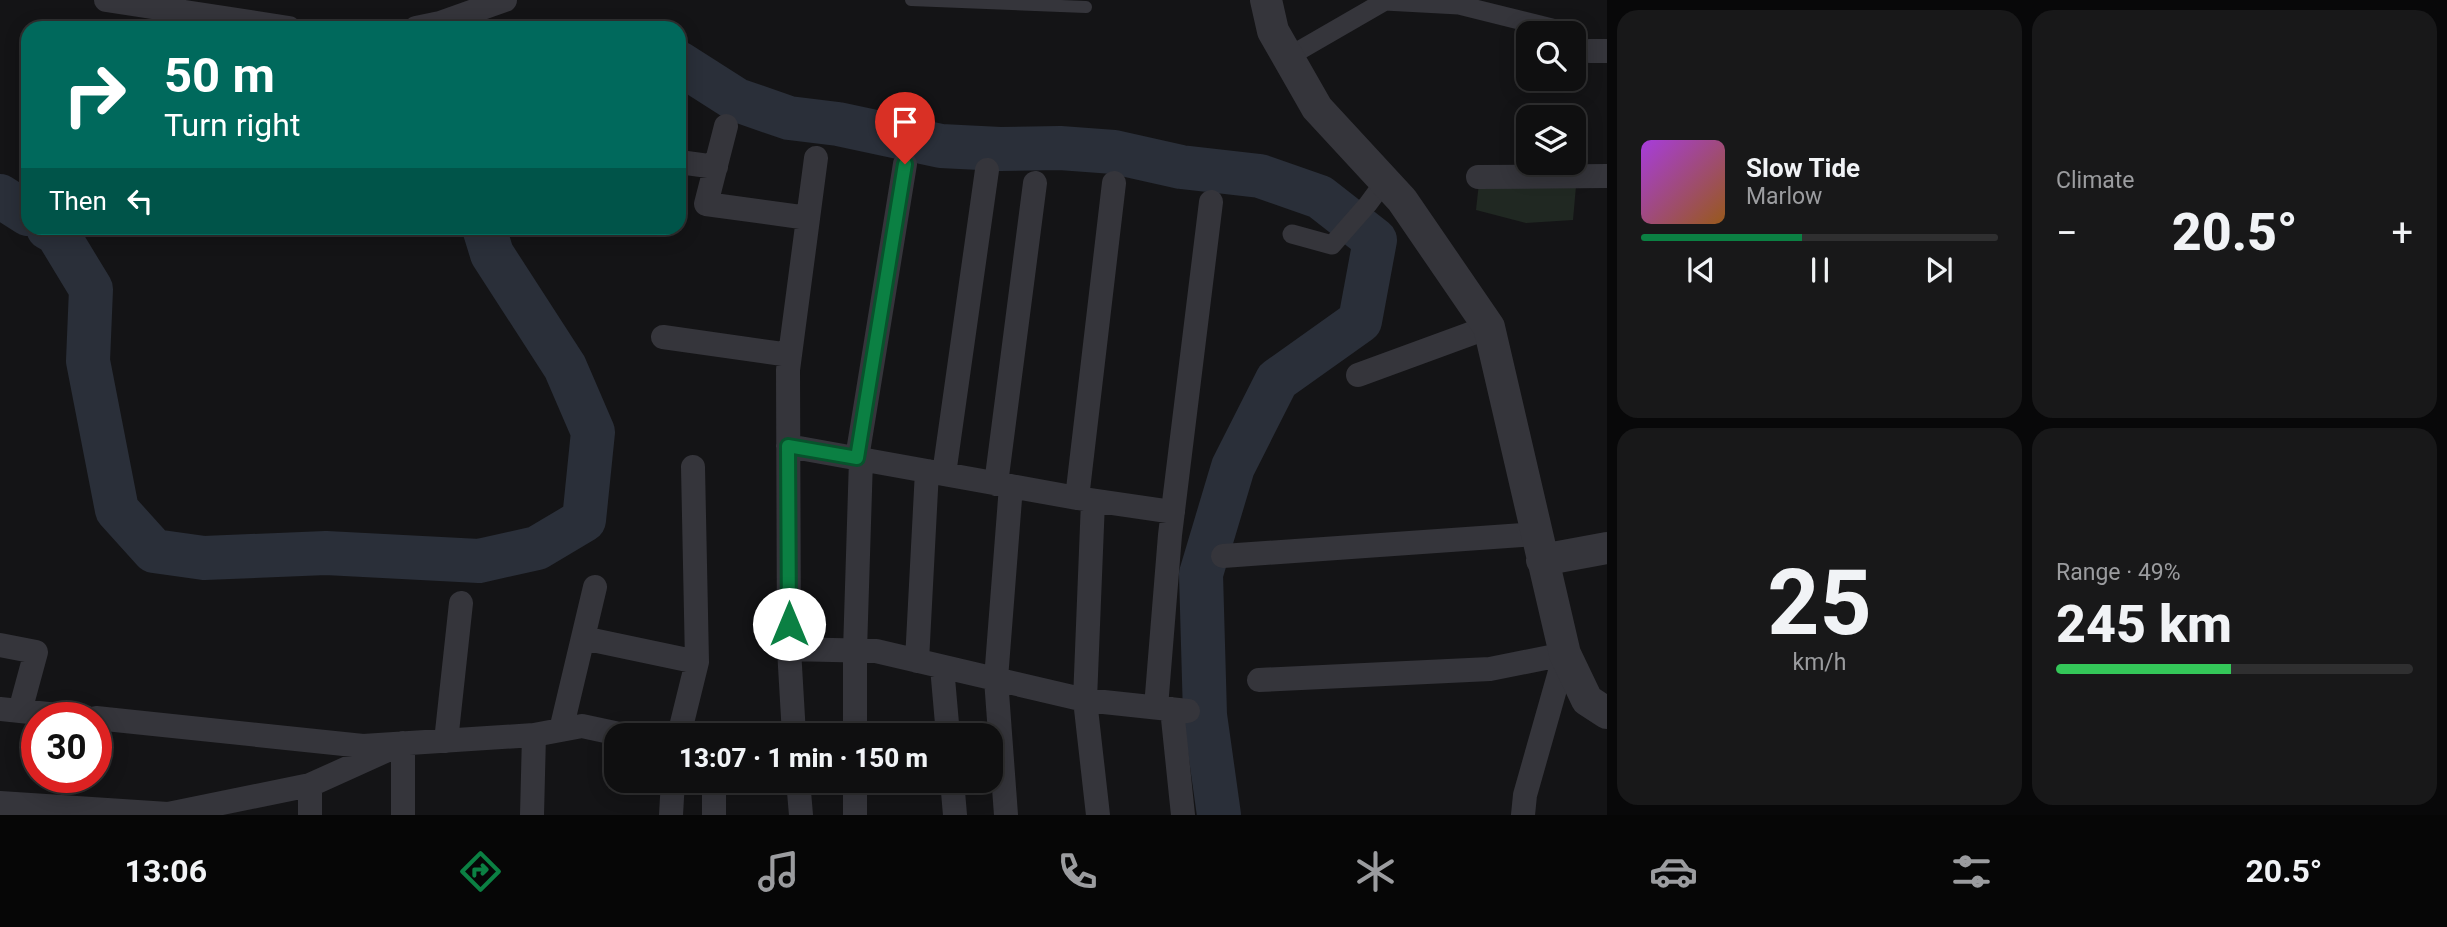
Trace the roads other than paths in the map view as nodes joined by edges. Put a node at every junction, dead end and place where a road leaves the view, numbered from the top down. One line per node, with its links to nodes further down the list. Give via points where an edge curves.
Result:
1 (106, 0): 6 (street)
2 (505, 0): 7 (street)
3 (911, 0): 5 (lane)
4 (1266, 0): 10 (street, via 1273,31)
5 (1086, 7)
6 (207, 8): 8 (street)
7 (432, 17)
8 (260, 21)
9 (1516, 22): 10 (street, via 1459,5 1385,1)
10 (1288, 57): 21 (street, via 1317,108)
11 (726, 125): 15 (street)
12 (816, 158): 23 (street)
13 (686, 163): 15 (street)
14 (905, 164): 30 (street)
15 (716, 167): 23 (street, via 706,204)
16 (987, 170): 32 (street)
17 (1607, 176): 18 (street)
18 (1478, 177)
19 (1035, 183): 33 (street)
20 (1114, 183): 34 (street)
21 (1377, 192): 24 (street, via 1332,245); 25 (street, via 1402,200)
22 (1211, 202): 35 (street)
23 (808, 218): 27 (street)
24 (1292, 234)
25 (1489, 327): 28 (street); 36 (street)
26 (663, 337): 27 (street)
27 (790, 355): 29 (street)
28 (1358, 375)
29 (788, 446): 30 (street); 43 (street)
30 (859, 458): 32 (street); 44 (street)
31 (693, 467): 47 (street)
32 (936, 472): 33 (street); 46 (street)
33 (1004, 485): 34 (street); 49 (street)
34 (1085, 500): 35 (street); 51 (street)
35 (1173, 512): 52 (street)
36 (1539, 547): 37 (street); 38 (street); 45 (street)
37 (1607, 548)
38 (1223, 556)
39 (595, 587): 41 (street)
40 (461, 603): 63 (street)
41 (583, 638): 47 (street); 60 (street)
42 (0, 645): 53 (street, via 36,652)
43 (789, 649): 44 (street); 57 (street)
44 (855, 650): 46 (street); 58 (street)
45 (1565, 654): 50 (street, via 1490,669); 54 (street, via 1587,701); 85 (street)
46 (917, 661): 48 (street)
47 (696, 662): 56 (street)
48 (942, 667): 49 (street); 59 (street)
49 (996, 679): 51 (street); 82 (street)
50 (1259, 680)
51 (1085, 700): 52 (street); 83 (street)
52 (1172, 709): 84 (street)
53 (10, 710)
54 (1607, 713)
55 (112, 721): 64 (street, via 363,746)
56 (682, 723)
57 (793, 723)
58 (855, 723)
59 (947, 723)
60 (561, 730): 61 (street, via 582,726); 62 (street)
61 (604, 731)
62 (534, 735): 63 (street); 76 (street)
63 (446, 741): 64 (street)
64 (403, 743): 65 (street); 75 (street)
65 (310, 785): 73 (street); 74 (street)
66 (672, 793): 77 (street)
67 (714, 793): 78 (street)
68 (799, 793): 79 (street)
69 (855, 793): 80 (street)
70 (953, 793): 81 (street)
71 (0, 803): 72 (street)
72 (83, 812): 73 (street)
73 (168, 815)
74 (310, 815)
75 (402, 815)
76 (532, 815)
77 (671, 815)
78 (714, 815)
79 (801, 815)
80 (855, 815)
81 (955, 815)
82 (1006, 815)
83 (1098, 815)
84 (1183, 815)
85 (1523, 815)

